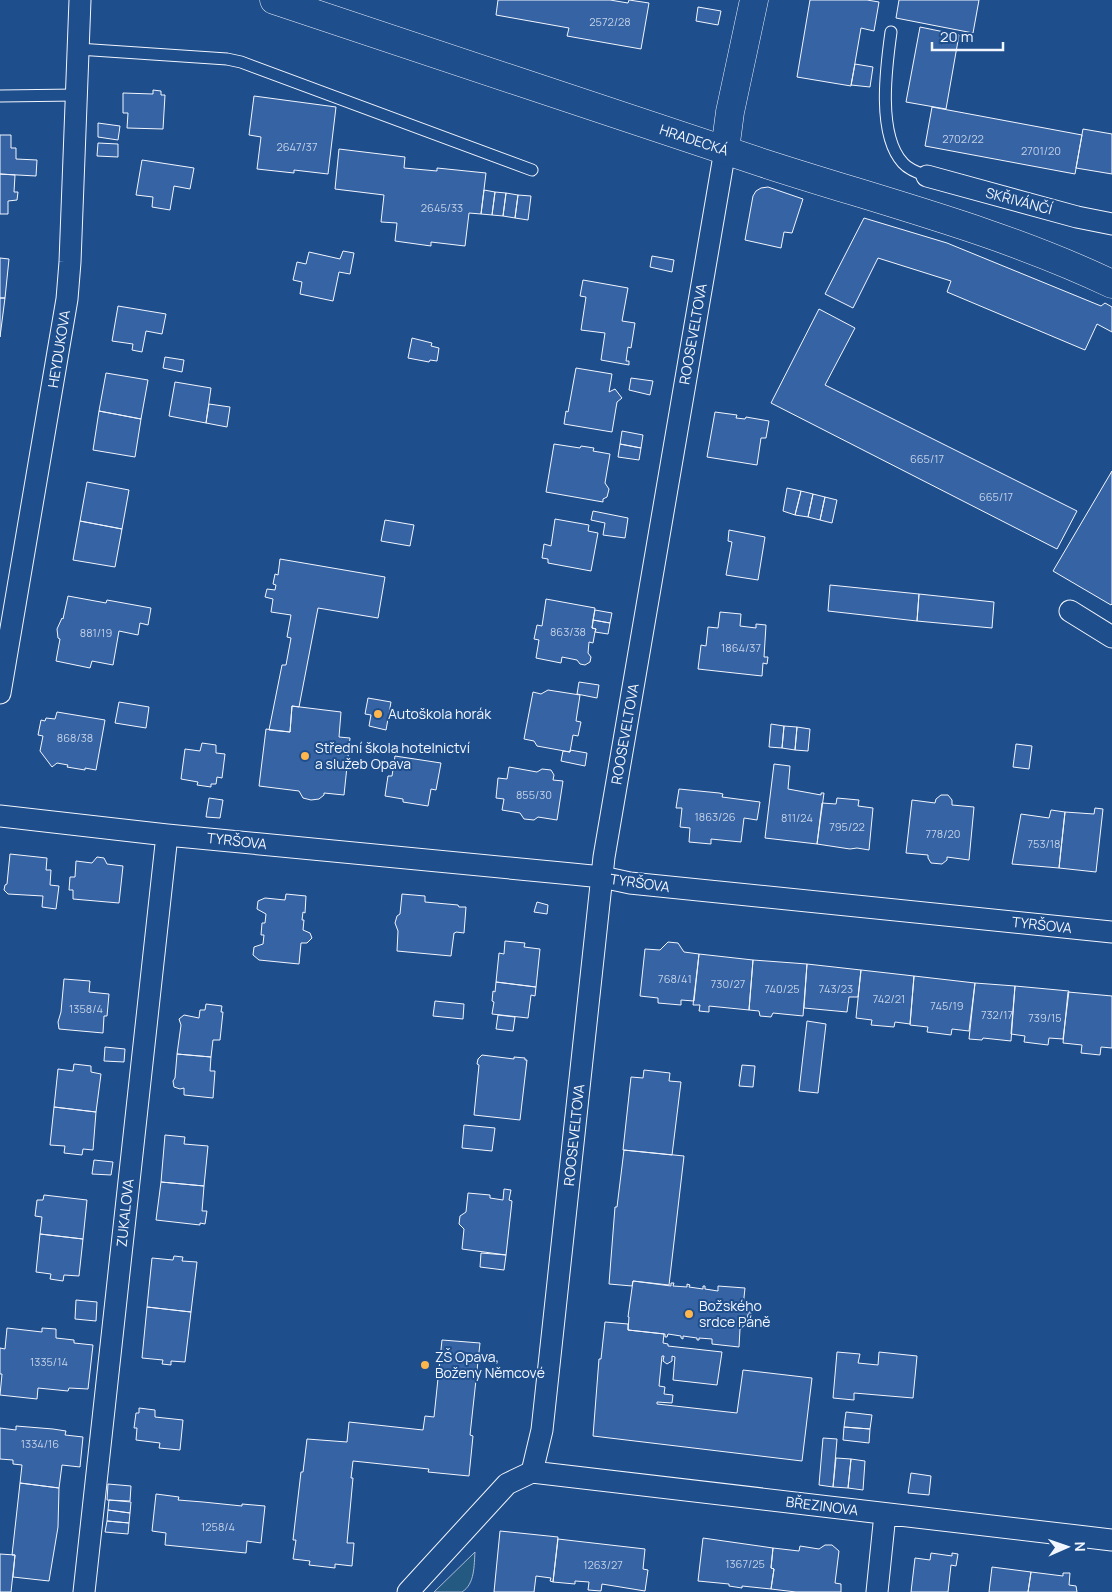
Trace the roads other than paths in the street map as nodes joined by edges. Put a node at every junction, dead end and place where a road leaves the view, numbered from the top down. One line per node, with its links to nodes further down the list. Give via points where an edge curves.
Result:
1 (80, 0): 5 (street, HEYDUKOVA)
2 (274, 0): 8 (main road, HRADECKÁ)
3 (754, 0): 8 (main road, ROOSEVELTOVA)
4 (891, 32): 10 (lane, via 886,109 893,146 904,165)
5 (78, 49): 6 (street, HEYDUKOVA); 9 (lane, via 241,62)
6 (76, 95): 7 (lane); 15 (street, HEYDUKOVA, via 70,262 64,321)
7 (0, 96)
8 (724, 150): 12 (main road, HRADECKÁ, via 1020,245); 18 (street, ROOSEVELTOVA)
9 (532, 170)
10 (927, 176): 11 (street, SKŘIVÁNČÍ)
11 (1112, 224)
12 (1112, 284)
13 (1070, 611): 14 (street)
14 (1112, 637)
15 (0, 693)
16 (0, 816): 17 (street, TYRŠOVA)
17 (168, 835): 18 (street, TYRŠOVA); 23 (street, ZUKALOVA)
18 (602, 877): 19 (street, TYRŠOVA, via 630,883); 20 (street, ROOSEVELTOVA, via 542,1430)
19 (1112, 932)
20 (532, 1472): 21 (street, BŘEZINOVA); 24 (street, via 507,1484)
21 (886, 1514): 22 (street, BŘEZINOVA); 25 (street)
22 (1112, 1540)
23 (84, 1592)
24 (408, 1592)
25 (876, 1592)

